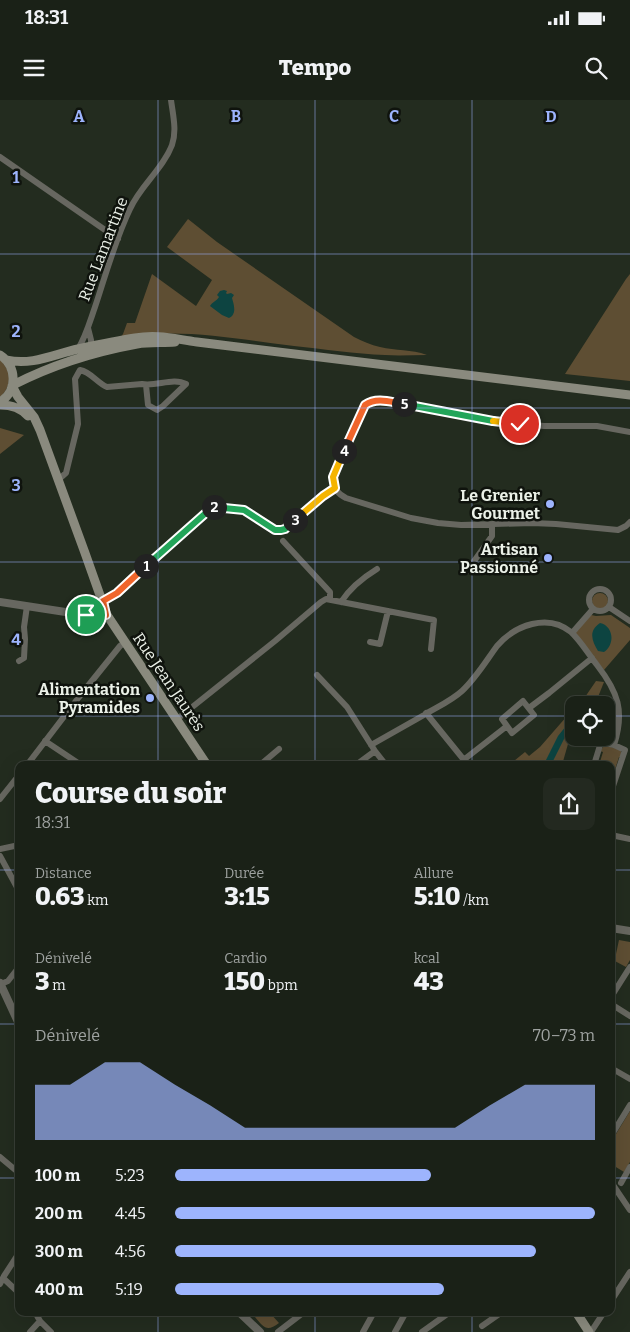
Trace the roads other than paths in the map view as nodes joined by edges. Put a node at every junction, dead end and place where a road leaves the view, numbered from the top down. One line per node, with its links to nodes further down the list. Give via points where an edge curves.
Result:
1 (171, 100): 3 (street, Rue Lamartine, via 175,124 172,146 136,198)
2 (0, 157): 3 (street)
3 (118, 239): 4 (street, Rue Lamartine)
4 (88, 328): 6 (street); 7 (street, Rue Lamartine)
5 (186, 340): 6 (main road, via 160,336); 7 (main road); 11 (main road)
6 (92, 347): 7 (main road)
7 (78, 353): 8 (main road, via 22,362); 9 (main road)
8 (2, 356): 9 (main road, via 11,368)
9 (12, 385): 12 (main road); 13 (main road)
10 (146, 385): 10 (street, via 181,381 186,384 158,410 148,405); 15 (street, via 107,387 80,370 75,378 78,424 66,473)
11 (630, 395)
12 (0, 403): 13 (main road, via 24,412)
13 (40, 430): 15 (main road)
14 (630, 432): 16 (street, via 597,426 544,426 484,420 371,401 362,409 334,474)
15 (58, 480): 23 (main road)
16 (335, 488): 18 (street, via 346,498 410,518 460,525); 23 (street, via 285,529 271,528 244,510 213,506 117,593)
17 (630, 522): 18 (street, via 618,530 532,523)
18 (492, 525): 21 (street, via 492,536)
19 (283, 542): 22 (street, via 330,592)
20 (377, 569): 25 (street, via 346,594)
21 (466, 571)
22 (330, 599): 25 (street); 41 (street, via 321,602)
23 (103, 601): 30 (main road)
24 (0, 602): 26 (street)
25 (341, 602): 29 (street)
26 (27, 606): 30 (street); 37 (street, via 24,658)
27 (609, 607): 28 (street, via 599,612); 28 (street, via 610,596 605,590 598,590 589,596); 31 (street)
28 (593, 609): 32 (street)
29 (388, 611): 34 (street, via 380,644); 35 (street, via 434,620)
30 (106, 615): 33 (main road, Rue Jean Jaurès)
31 (630, 621)
32 (572, 633): 36 (street); 40 (street, via 545,622 523,627 499,644 462,691)
33 (124, 642): 41 (main road, Rue Jean Jaurès); 43 (street)
34 (370, 642)
35 (431, 649)
36 (592, 658): 39 (street); 44 (street, via 616,693 620,722)
37 (18, 661)
38 (317, 675): 47 (street, via 347,707)
39 (529, 708): 42 (street, via 523,701 502,719); 42 (street, via 534,715 512,733)
40 (426, 713): 47 (street); 55 (street)
41 (176, 720): 51 (main road, Rue Jean Jaurès)
42 (507, 726): 56 (street)
43 (45, 741): 49 (street); 50 (street)
44 (615, 741)
45 (615, 745): 59 (street, via 625,750)
46 (600, 746): 57 (street)
47 (373, 748): 53 (street); 54 (street)
48 (279, 749): 52 (street)
49 (29, 761)
50 (73, 761)
51 (204, 761)
52 (265, 761)
53 (360, 761)
54 (383, 761)
55 (465, 761)
56 (467, 761)
57 (595, 761)
58 (15, 780): 60 (street)
59 (615, 780)
60 (0, 800)
61 (615, 836): 62 (street)
62 (630, 839)
63 (15, 845): 64 (street)
64 (0, 849)
65 (0, 856): 66 (street)
66 (15, 884)
67 (615, 929): 68 (street)
68 (630, 932)
69 (630, 967): 72 (street)
70 (15, 972): 71 (street, via 8,981)
71 (0, 984): 73 (street)
72 (615, 991)
73 (3, 996): 76 (street)
74 (615, 1007): 75 (street)
75 (630, 1016)
76 (15, 1017)
77 (615, 1070): 78 (street)
78 (630, 1079)
79 (630, 1105): 80 (street)
80 (615, 1129)
81 (0, 1156): 83 (street)
82 (630, 1167): 84 (street)
83 (15, 1169)
84 (621, 1183)
85 (615, 1188): 86 (street)
86 (630, 1210)
87 (15, 1260): 89 (street)
88 (630, 1272): 91 (street)
89 (2, 1281): 90 (street)
90 (15, 1290)
91 (615, 1293)
92 (37, 1316): 101 (street)
93 (243, 1316): 103 (street)
94 (299, 1316): 106 (street)
95 (372, 1316): 107 (street)
96 (404, 1316): 108 (street)
97 (444, 1316): 109 (street)
98 (496, 1316): 102 (street)
99 (579, 1316): 110 (main road)
100 (601, 1316): 110 (street)
101 (40, 1321): 104 (street); 105 (street)
102 (482, 1326)
103 (257, 1331)
104 (30, 1332)
105 (51, 1332)
106 (278, 1332)
107 (363, 1332)
108 (395, 1332)
109 (422, 1332)
110 (590, 1332)

